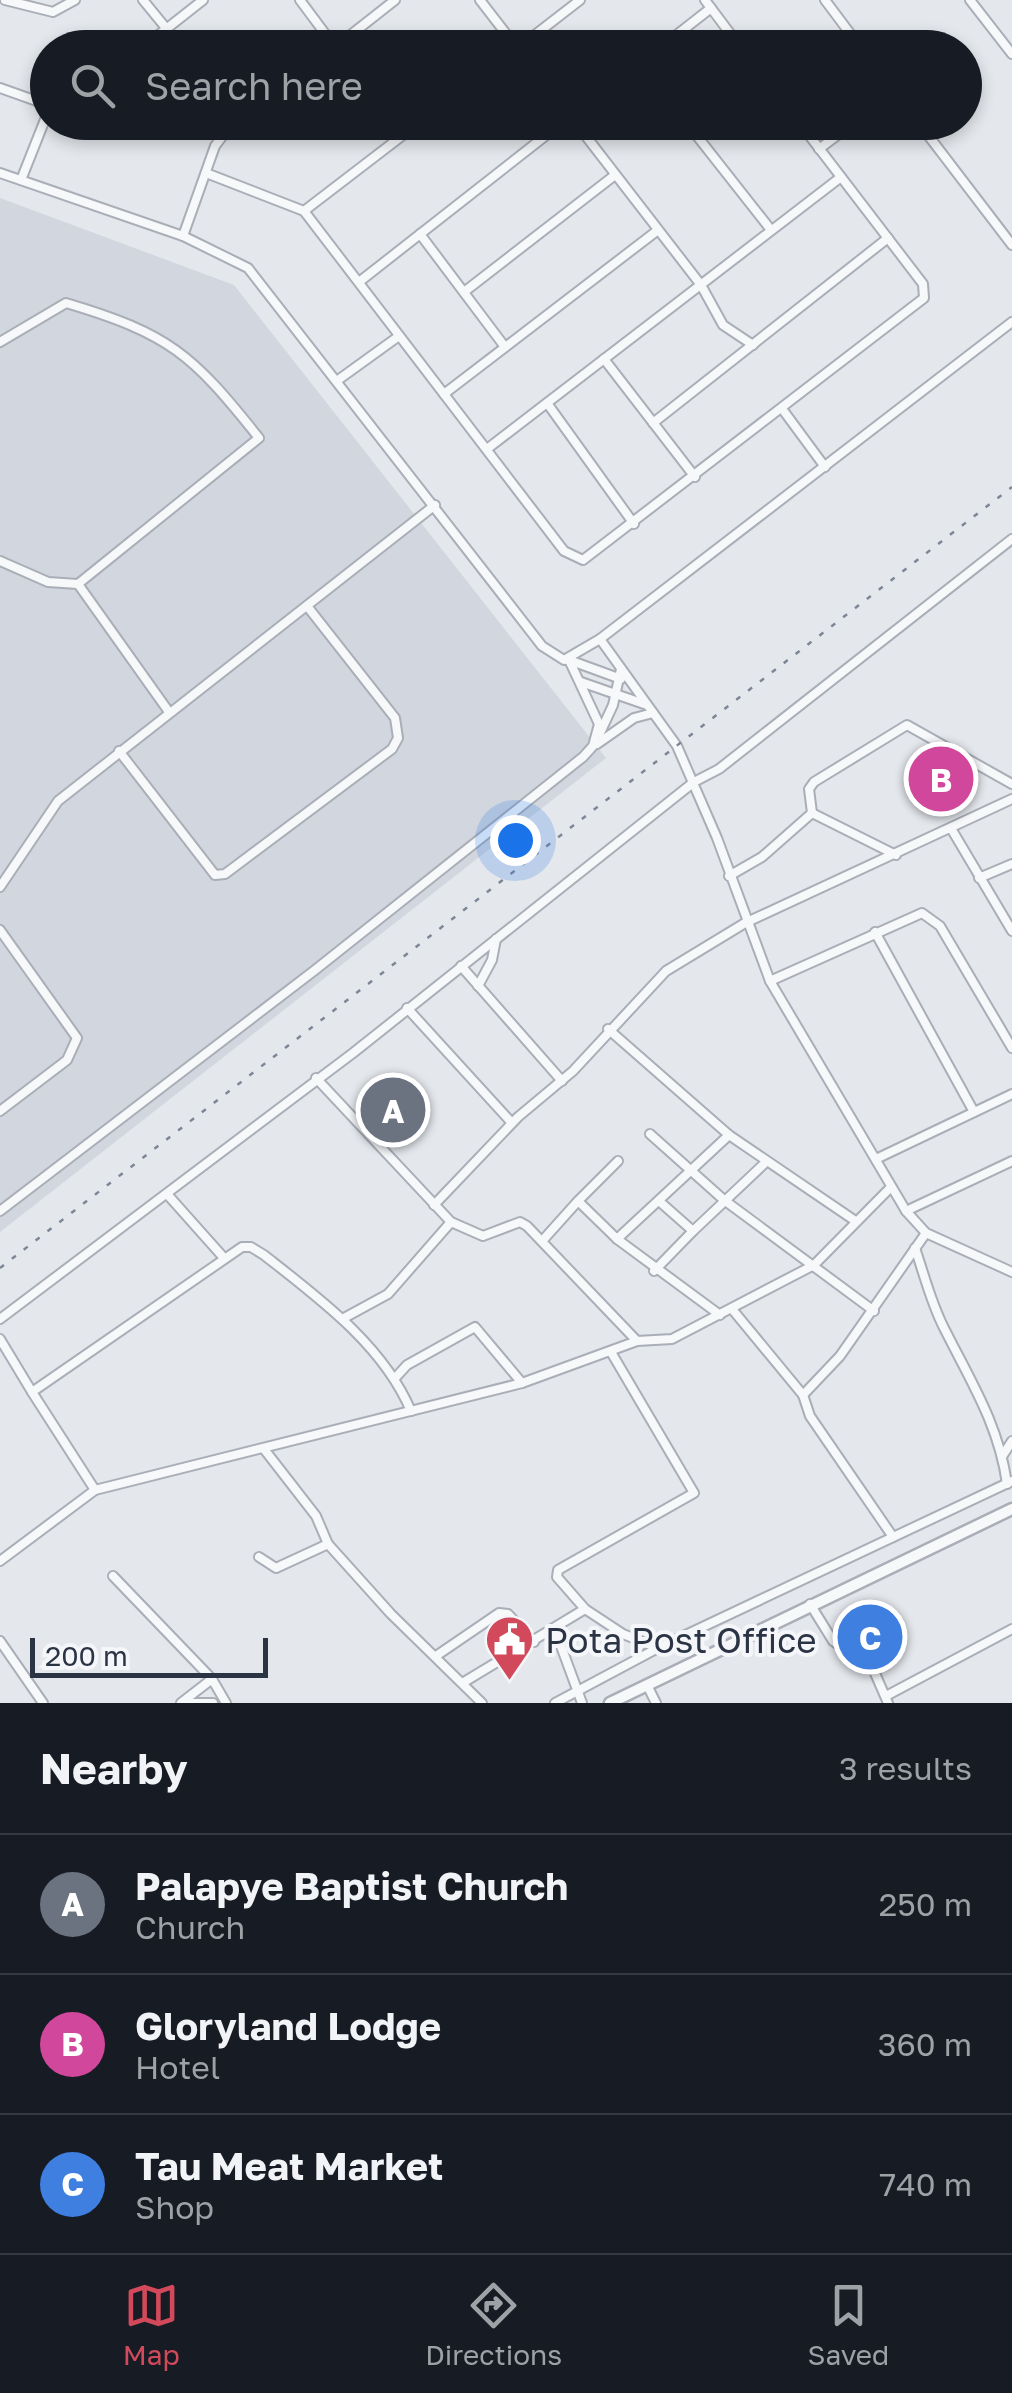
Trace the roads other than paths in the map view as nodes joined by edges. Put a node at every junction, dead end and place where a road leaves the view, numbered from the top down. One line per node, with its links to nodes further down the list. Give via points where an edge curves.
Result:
1 (5, 0): 2 (street, via 53,12)
2 (74, 0)
3 (144, 0): 13 (street)
4 (203, 0): 13 (street)
5 (300, 0): 15 (street)
6 (394, 0): 16 (street)
7 (480, 0): 17 (street)
8 (580, 0): 18 (street)
9 (838, 0): 11 (street)
10 (970, 0): 22 (street)
11 (827, 3): 21 (street)
12 (708, 4): 19 (street); 20 (street)
13 (166, 28): 14 (street)
14 (164, 30)
15 (322, 30)
16 (356, 30)
17 (504, 30)
18 (541, 30)
19 (680, 30)
20 (728, 30)
21 (847, 30)
22 (1012, 54)
23 (0, 88): 24 (street)
24 (30, 100)
25 (36, 140): 39 (street)
26 (220, 140): 36 (street)
27 (396, 140): 40 (street)
28 (541, 140): 43 (street)
29 (589, 140): 37 (street)
30 (700, 140): 42 (street)
31 (812, 140): 34 (street)
32 (831, 140): 34 (street)
33 (932, 140): 46 (street)
34 (819, 149): 38 (street)
35 (0, 173): 39 (street)
36 (206, 173): 40 (street); 44 (street)
37 (615, 175): 41 (street); 49 (street)
38 (840, 177): 42 (street); 45 (street)
39 (22, 180): 44 (street)
40 (304, 210): 47 (street)
41 (658, 230): 48 (street); 54 (street)
42 (771, 230): 48 (street)
43 (420, 234): 47 (street); 49 (street)
44 (183, 236): 56 (street, via 248,268)
45 (888, 238): 53 (street); 59 (street, via 923,284 922,302)
46 (1010, 238)
47 (358, 282): 51 (street)
48 (701, 284): 53 (street, via 724,325); 55 (street)
49 (464, 292): 54 (street)
50 (1012, 322): 62 (street)
51 (400, 336): 56 (street); 57 (street)
52 (0, 342): 68 (street, via 66,303 116,318 162,338 208,373 259,438)
53 (753, 345): 60 (street)
54 (505, 347): 57 (street)
55 (604, 359): 58 (street); 60 (street)
56 (338, 380): 64 (street)
57 (444, 394): 61 (street)
58 (547, 403): 61 (street); 65 (street)
59 (783, 410): 62 (street); 63 (street)
60 (653, 423): 63 (street)
61 (486, 450): 65 (street, via 571,557 592,556)
62 (825, 467): 70 (street)
63 (695, 477): 65 (street)
64 (434, 504): 69 (street); 71 (street, via 548,653)
65 (634, 524)
66 (1012, 538): 79 (street)
67 (0, 561): 68 (street, via 48,582)
68 (78, 584): 76 (street)
69 (306, 606): 76 (street); 78 (street, via 395,718 392,749 215,875)
70 (600, 639): 71 (street); 72 (street)
71 (569, 660): 72 (street); 73 (street)
72 (620, 674): 74 (street); 75 (street)
73 (579, 681): 74 (street); 77 (street, via 599,724)
74 (616, 694): 75 (street); 77 (street)
75 (650, 709): 77 (street); 79 (street)
76 (169, 712): 78 (street)
77 (595, 742): 119 (street, via 546,790)
78 (119, 750): 88 (street, via 51,808)
79 (694, 782): 86 (street); 93 (street)
80 (1012, 784): 82 (street, via 907,725 814,782)
81 (1012, 799): 83 (street)
82 (812, 813): 84 (street); 86 (street)
83 (952, 830): 84 (street); 87 (street)
84 (896, 855): 89 (street)
85 (1012, 864): 87 (street)
86 (729, 876): 89 (street)
87 (979, 878): 91 (street)
88 (0, 888)
89 (745, 923): 95 (street); 98 (street, via 666,971)
90 (0, 930): 103 (street, via 76,1038 67,1060)
91 (1012, 931)
92 (875, 932): 95 (street); 99 (street, via 909,917 932,916); 104 (street)
93 (496, 938): 94 (street); 96 (street)
94 (461, 966): 96 (street); 97 (street)
95 (770, 981): 108 (street)
96 (478, 986): 101 (street)
97 (407, 1008): 100 (street); 105 (street)
98 (608, 1029): 101 (street); 107 (street)
99 (1012, 1048)
100 (316, 1078): 114 (street); 118 (street)
101 (562, 1082): 105 (street)
102 (1012, 1094): 104 (street)
103 (0, 1111)
104 (974, 1112): 108 (street)
105 (512, 1124): 118 (street)
106 (650, 1134): 112 (street)
107 (729, 1135): 111 (street); 112 (street)
108 (876, 1160): 113 (street)
109 (618, 1161): 116 (street)
110 (1012, 1161): 120 (street)
111 (766, 1162): 115 (street); 121 (street)
112 (688, 1170): 115 (street); 117 (street)
113 (892, 1187): 120 (street); 121 (street)
114 (168, 1194): 128 (street); 136 (street)
115 (724, 1200): 123 (street); 129 (street)
116 (578, 1201): 125 (street); 126 (street)
117 (658, 1201): 123 (street); 125 (street)
118 (434, 1205): 122 (street)
119 (0, 1211)
120 (906, 1211): 124 (street)
121 (854, 1220): 129 (street)
122 (451, 1222): 126 (street, via 490,1236 520,1222); 135 (street, via 388,1294)
123 (693, 1232): 130 (street)
124 (926, 1232): 127 (street); 131 (street)
125 (617, 1239): 130 (street)
126 (543, 1240): 138 (street)
127 (915, 1248): 133 (street); 147 (street)
128 (224, 1258): 135 (street, via 251,1247); 142 (street)
129 (814, 1265): 132 (street); 133 (street)
130 (654, 1271): 134 (street)
131 (1012, 1272)
132 (732, 1310): 134 (street); 143 (street)
133 (874, 1310): 143 (street)
134 (720, 1315): 138 (street, via 672,1339)
135 (344, 1318): 140 (street)
136 (0, 1319)
137 (0, 1339): 142 (street)
138 (637, 1341): 139 (street)
139 (611, 1352): 141 (street); 157 (street, via 694,1493 558,1570)
140 (396, 1377): 141 (street, via 475,1327); 144 (street)
141 (522, 1383): 144 (street)
142 (32, 1392): 149 (street)
143 (803, 1396): 151 (street)
144 (411, 1411): 146 (street)
145 (1012, 1441): 147 (street)
146 (264, 1450): 149 (street); 152 (street, via 316,1516)
147 (1003, 1455): 148 (street)
148 (1010, 1482): 151 (street)
149 (94, 1490): 154 (street)
150 (1012, 1509): 156 (street)
151 (893, 1536): 162 (street)
152 (328, 1544): 153 (street, via 276,1568); 163 (street)
153 (258, 1557)
154 (0, 1561)
155 (113, 1576): 164 (street)
156 (810, 1604): 166 (street); 168 (street, via 833,1641 874,1671)
157 (586, 1609): 159 (street); 162 (street)
158 (1012, 1629): 168 (street)
159 (554, 1630): 161 (street); 167 (street)
160 (0, 1641): 169 (street)
161 (534, 1642): 163 (street, via 499,1613); 165 (street)
162 (658, 1648): 167 (street)
163 (436, 1656): 165 (street)
164 (212, 1679): 170 (street); 172 (street)
165 (464, 1682): 173 (street)
166 (647, 1685): 176 (street); 177 (street)
167 (578, 1691): 174 (street); 175 (street)
168 (887, 1700)
169 (44, 1703)
170 (183, 1703): 171 (street)
171 (213, 1703)
172 (226, 1703)
173 (482, 1703)
174 (556, 1703)
175 (582, 1703)
176 (610, 1703)
177 (656, 1703)

